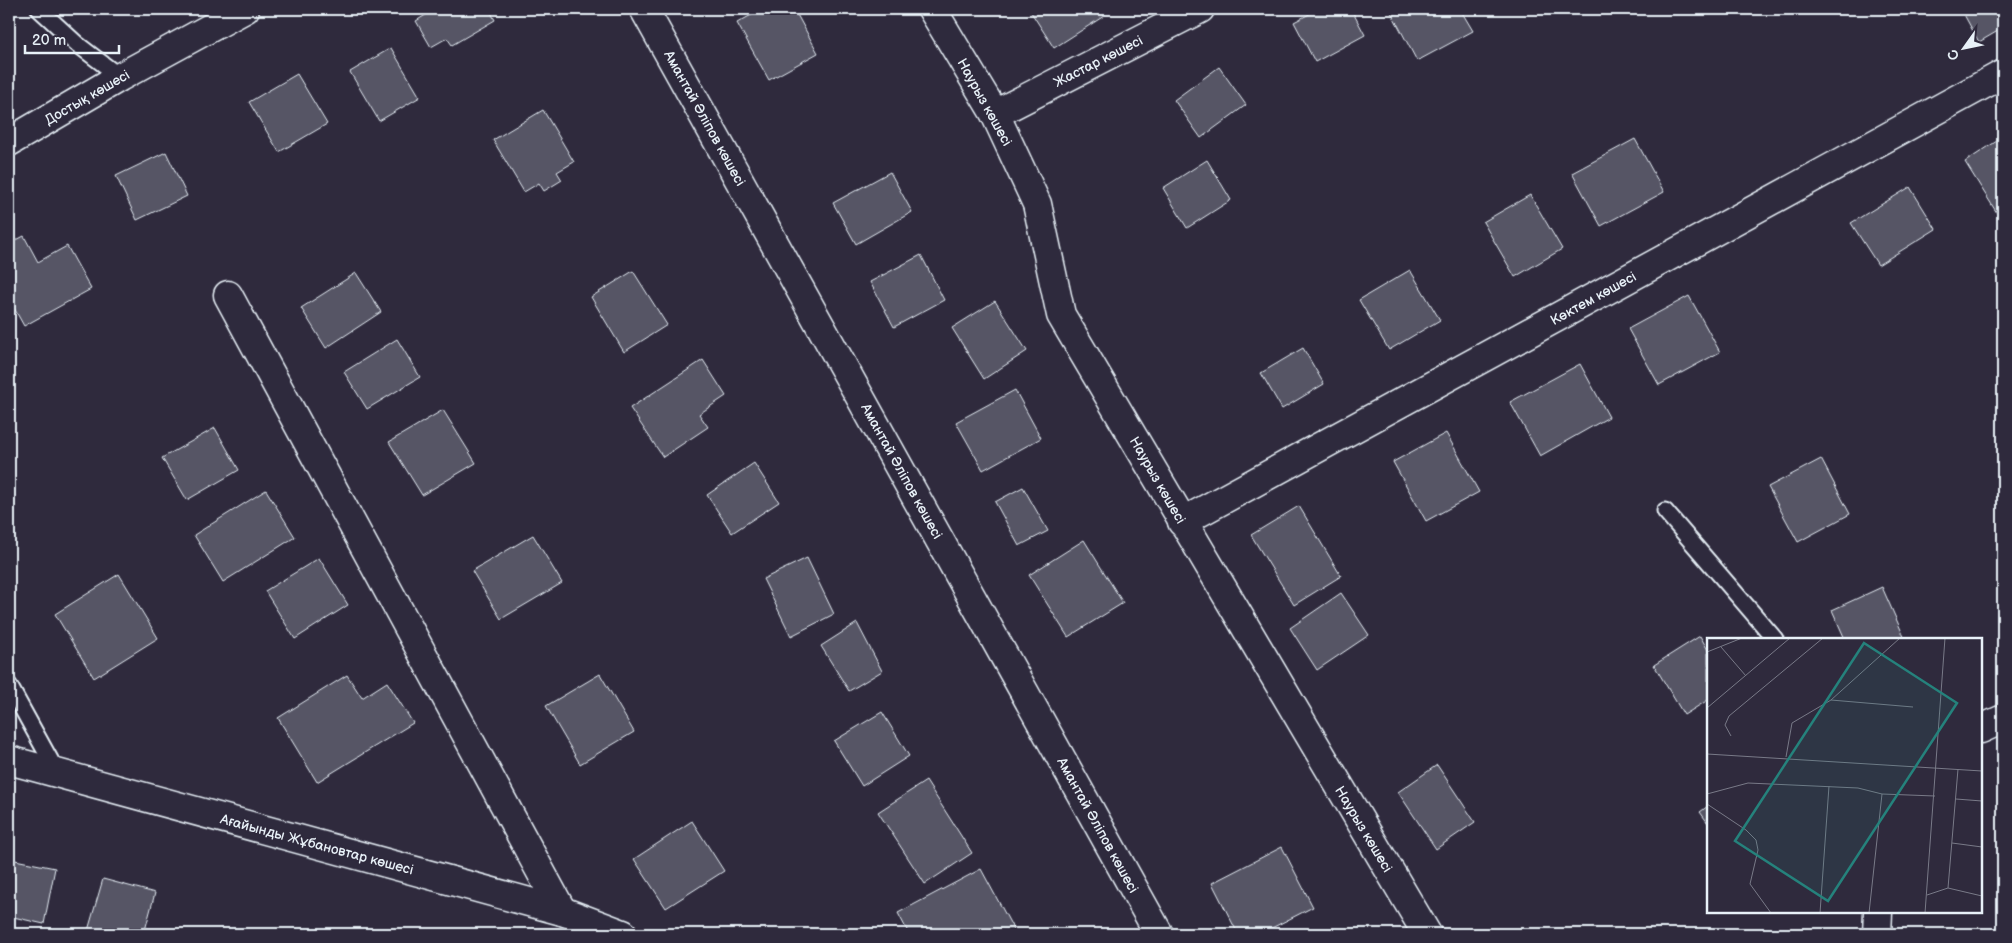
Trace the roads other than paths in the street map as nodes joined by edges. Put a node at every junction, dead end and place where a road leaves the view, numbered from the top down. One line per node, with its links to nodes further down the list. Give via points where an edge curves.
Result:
1 (39, 9): 7 (lane)
2 (245, 9): 7 (street, Достық көшесі)
3 (644, 9): 22 (street, Амантай Әліпов көшесі)
4 (932, 9): 8 (street, Наурыз көшесі)
5 (1200, 9): 8 (street, Жастар көшесі)
6 (2003, 74): 12 (street, Көктем көшесі)
7 (120, 78): 9 (street, Достық көшесі)
8 (995, 114): 12 (street, Наурыз көшесі, via 1037,204 1061,315)
9 (9, 142)
10 (228, 295): 19 (street)
11 (1666, 511): 13 (lane)
12 (1182, 522): 23 (street, Наурыз көшесі)
13 (1774, 638)
14 (9, 685): 18 (lane)
15 (2003, 719): 16 (street)
16 (1982, 729)
17 (9, 760): 18 (street, Ағайынды Жұбановтар көшесі)
18 (56, 772): 19 (street, Ағайынды Жұбановтар көшесі)
19 (562, 911): 21 (street, Ағайынды Жұбановтар көшесі)
20 (1878, 913): 24 (street)
21 (623, 934)
22 (1159, 934)
23 (1427, 934)
24 (1877, 934)

